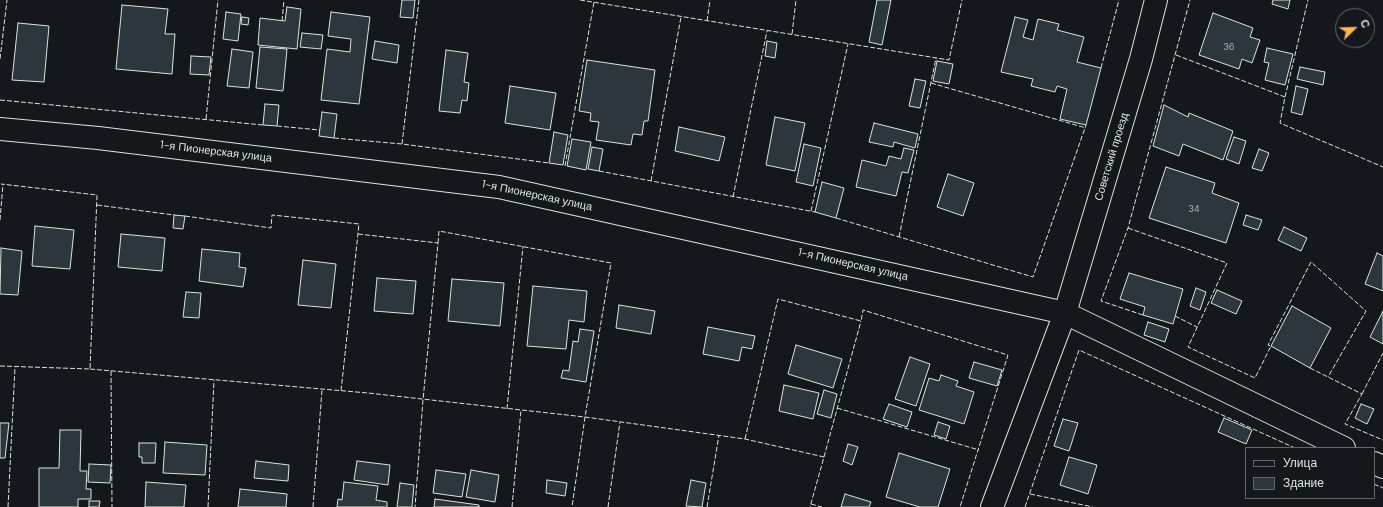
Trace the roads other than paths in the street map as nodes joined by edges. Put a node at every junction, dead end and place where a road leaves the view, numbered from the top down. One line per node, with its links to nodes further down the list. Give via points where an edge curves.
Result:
1 (1156, 0): 3 (street, Советский проезд, via 1141,60)
2 (0, 129): 3 (street, 1-я Пионерская улица, via 98,138 499,187)
3 (1065, 312): 4 (street); 5 (street, Советский проезд)
4 (1342, 447)
5 (992, 507)

